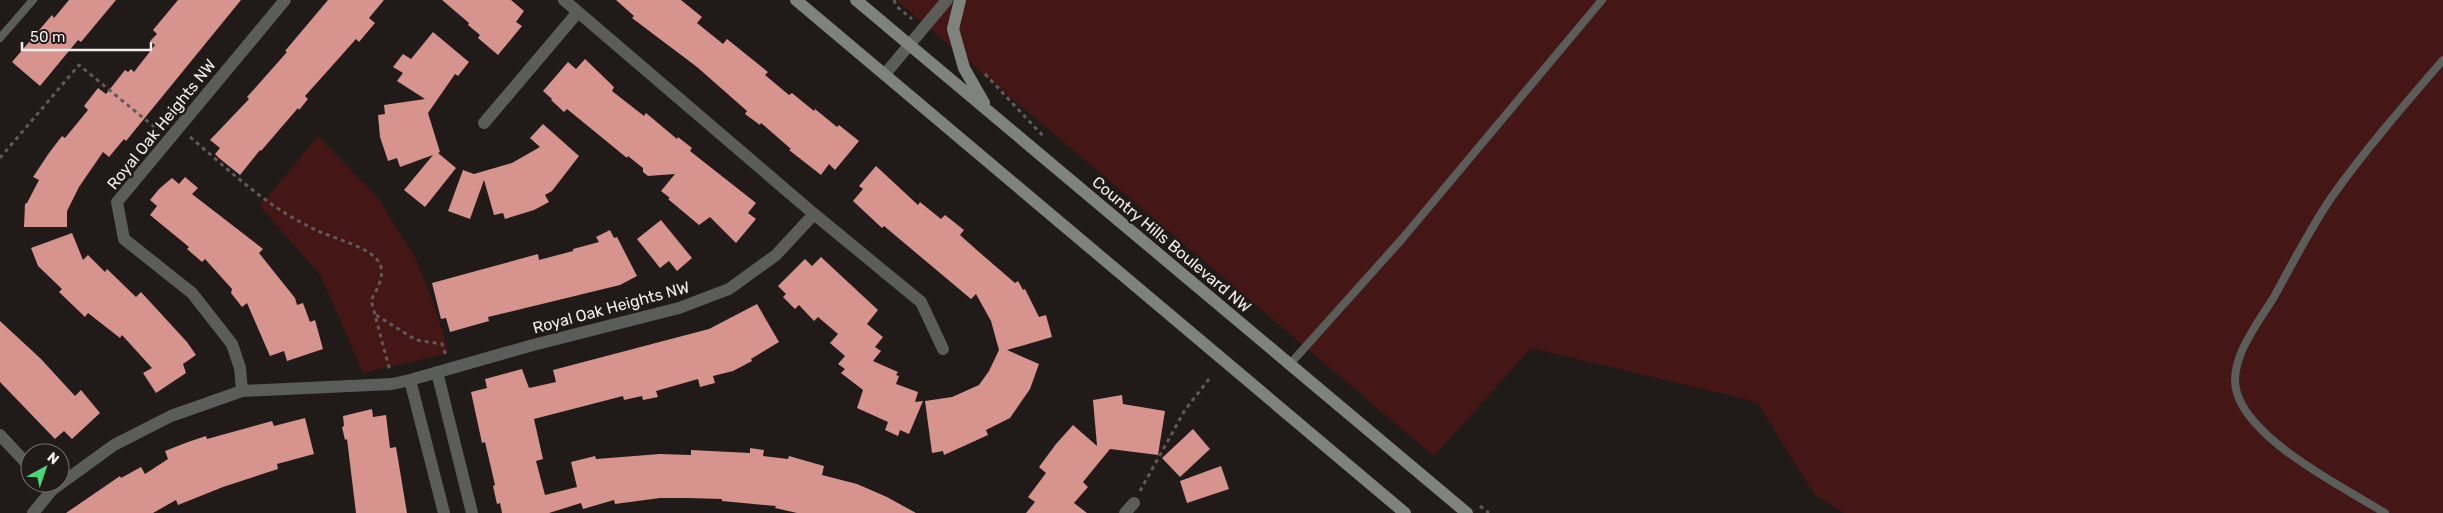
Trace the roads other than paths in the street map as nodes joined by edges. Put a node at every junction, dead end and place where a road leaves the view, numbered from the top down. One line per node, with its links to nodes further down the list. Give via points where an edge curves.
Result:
1 (33, 0): 10 (lane)
2 (285, 0): 21 (street, Royal Oak Heights NW, via 117,202 124,239 192,293 232,344 240,368)
3 (564, 0): 9 (street)
4 (796, 0): 13 (main road)
5 (856, 0): 11 (main road, Country Hills Boulevard NW)
6 (947, 0): 11 (street)
7 (960, 0): 14 (main road, via 953,29 964,68)
8 (1602, 0): 18 (lane, via 1402,239)
9 (578, 12): 15 (street); 16 (street)
10 (0, 38)
11 (910, 45): 13 (street); 14 (main road, Country Hills Boulevard NW)
12 (2443, 60): 33 (lane, via 2330,200 2251,335 2234,379 2237,394 2266,435 2290,454)
13 (885, 74): 31 (main road)
14 (989, 111): 18 (main road, Country Hills Boulevard NW)
15 (484, 123)
16 (814, 214): 17 (street, via 921,302); 19 (street, Royal Oak Heights NW, via 776,255 729,289 679,308)
17 (944, 349)
18 (1290, 364): 32 (main road, Country Hills Boulevard NW)
19 (437, 372): 20 (street, Royal Oak Heights NW); 29 (street)
20 (410, 380): 21 (street, Royal Oak Heights NW, via 392,384); 28 (street)
21 (242, 391): 24 (street, Royal Oak Heights NW, via 171,416 114,444)
22 (0, 435): 23 (street)
23 (20, 456)
24 (70, 473)
25 (45, 493): 27 (street, Royal Oak Heights NW)
26 (1134, 503): 30 (street)
27 (33, 513)
28 (444, 513)
29 (472, 513)
30 (1125, 513)
31 (1405, 513)
32 (1468, 513)
33 (2385, 513)

